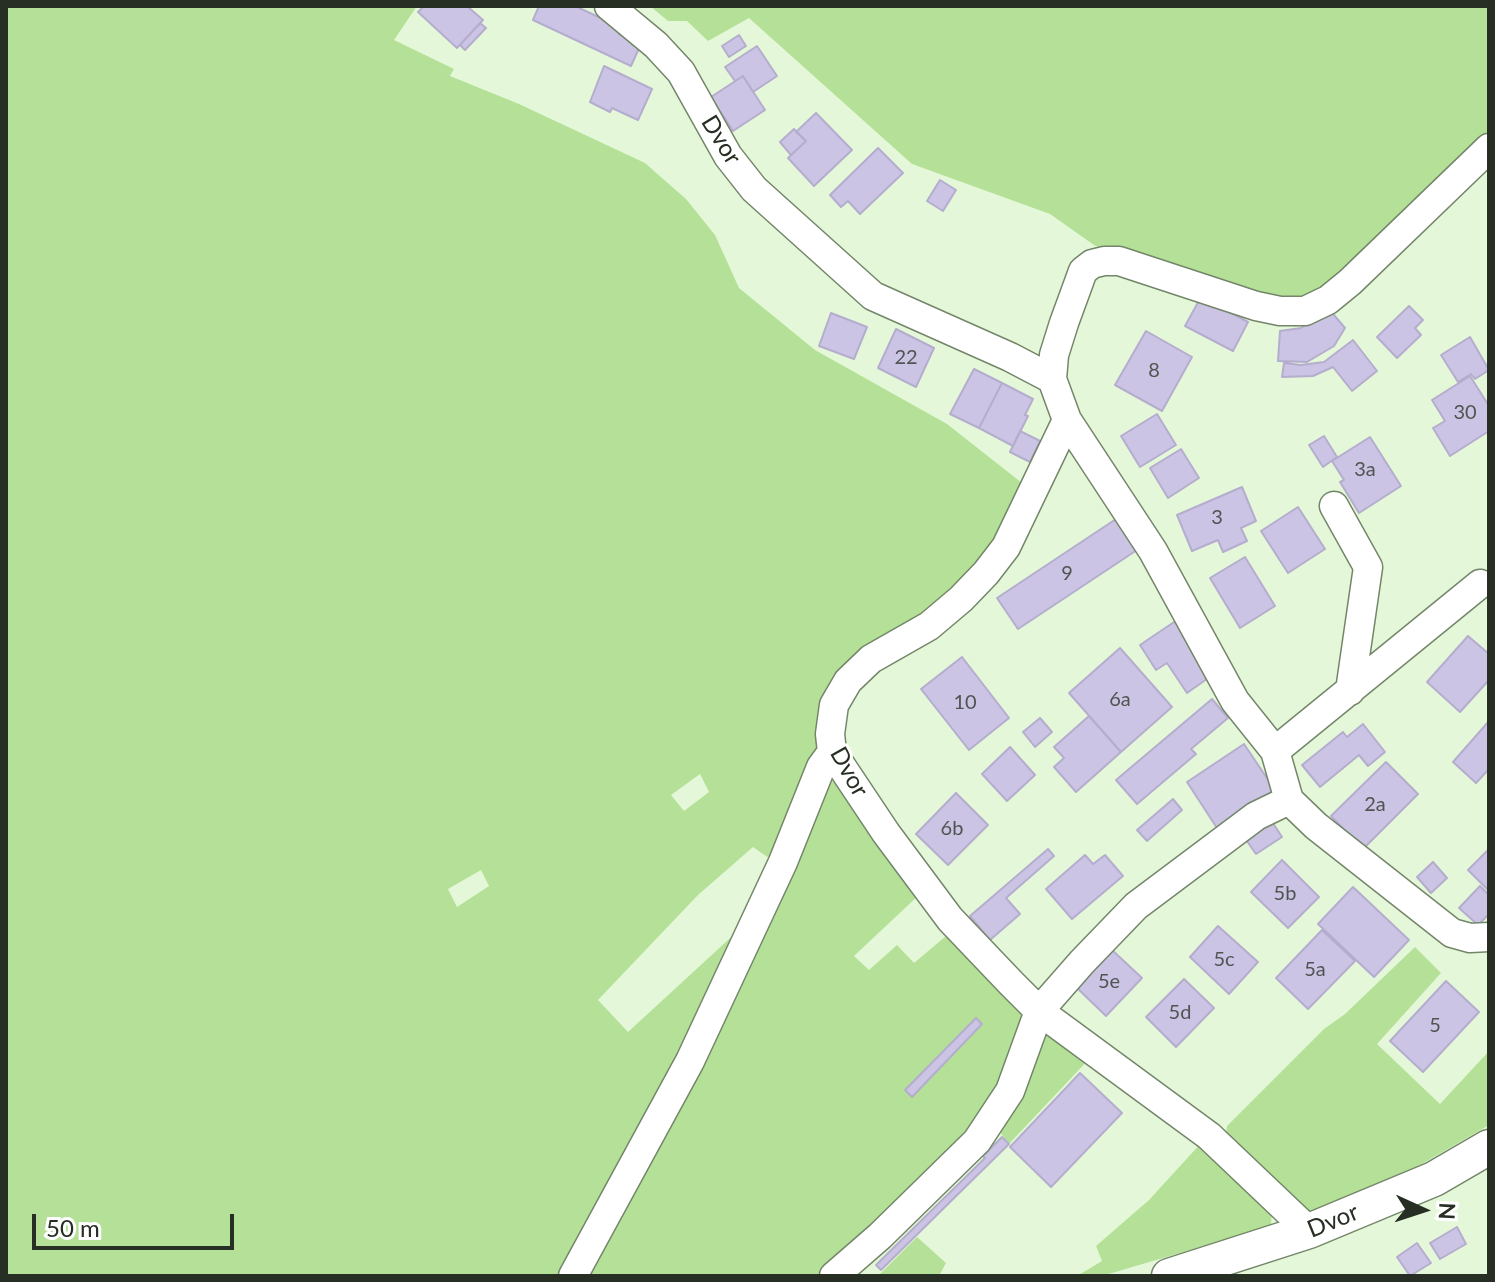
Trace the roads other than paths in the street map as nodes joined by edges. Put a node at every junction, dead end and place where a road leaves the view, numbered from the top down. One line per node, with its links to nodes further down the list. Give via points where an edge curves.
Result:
1 (609, 6): 3 (street, Dvor, via 681,72 728,156 754,189 873,296)
2 (1489, 148): 3 (street, via 1350,282 1305,311 1256,306 1133,264 1092,264 1083,271 1064,323)
3 (1052, 379): 4 (street)
4 (1067, 420): 8 (street, via 1153,551 1235,701); 9 (street, Dvor, via 1006,547 986,573 929,626 871,659 848,681 834,705)
5 (1334, 506): 7 (street, via 1368,567)
6 (1480, 584): 7 (street)
7 (1350, 691): 8 (street)
8 (1275, 751): 10 (street)
9 (832, 752): 12 (street, Dvor, via 950,919); 15 (street, via 690,1061)
10 (1289, 800): 11 (street, via 1452,933); 12 (street, via 1256,816 1136,906)
11 (1489, 937)
12 (1039, 1011): 14 (street, Dvor, via 1209,1136); 16 (street, via 1010,1091 977,1141)
13 (1489, 1147): 14 (street, Dvor, via 1434,1179)
14 (1309, 1231): 17 (street, Dvor)
15 (573, 1276)
16 (834, 1276)
17 (1169, 1276)

